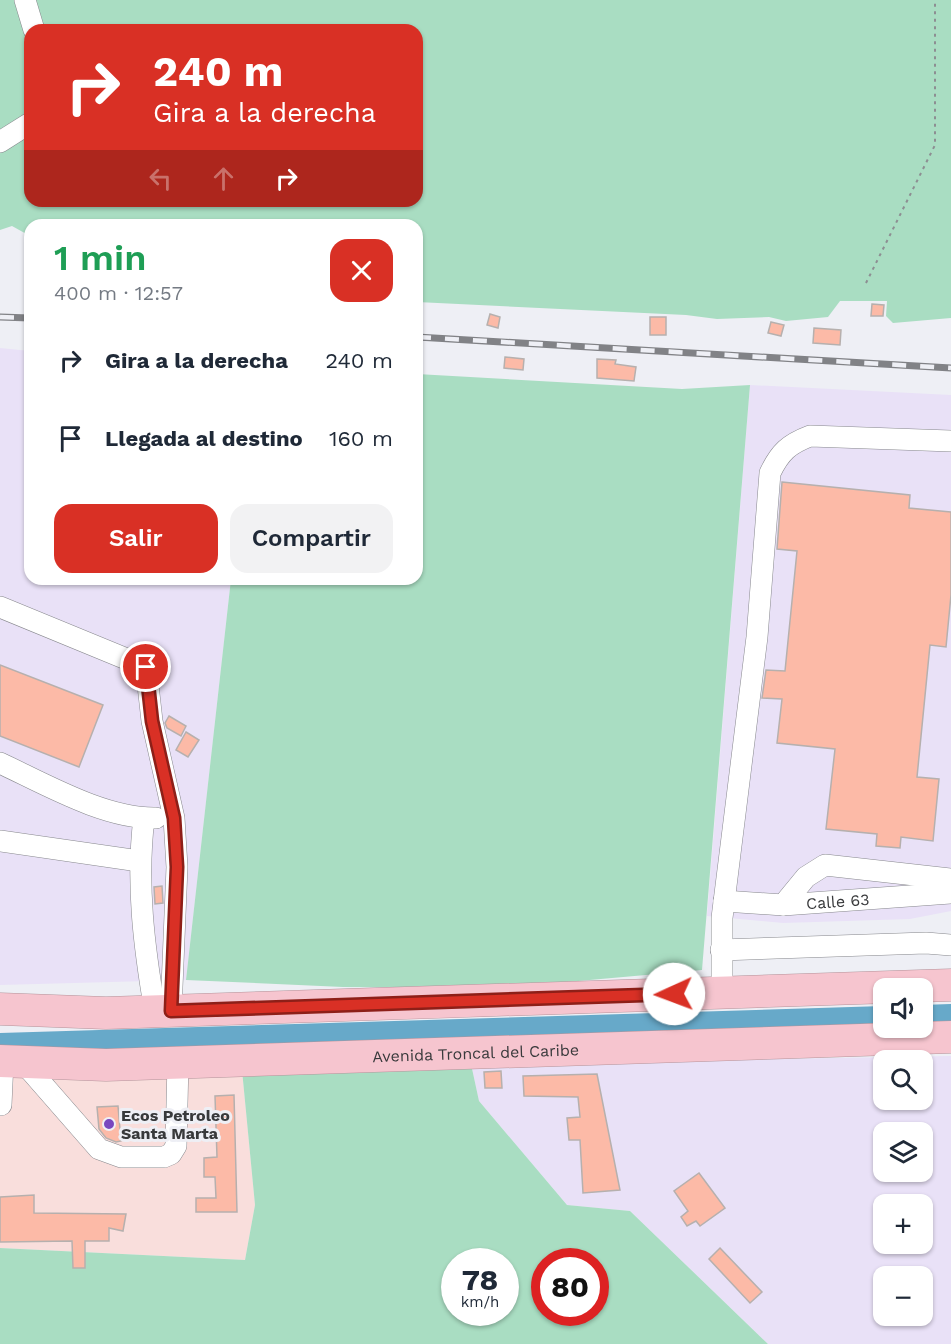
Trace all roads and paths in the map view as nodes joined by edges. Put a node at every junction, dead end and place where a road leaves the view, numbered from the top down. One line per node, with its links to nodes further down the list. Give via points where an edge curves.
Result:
1 (25, 0): 3 (street)
2 (935, 0): 6 (path, via 935,145)
3 (32, 24)
4 (24, 127): 5 (street)
5 (0, 142)
6 (866, 283)
7 (951, 441): 15 (street, via 810,436 791,443 780,453 770,472 757,637)
8 (0, 607): 11 (street, via 146,667 152,721)
9 (0, 763): 10 (street, via 78,800)
10 (144, 818): 11 (street); 13 (street)
11 (174, 818): 22 (street, via 178,889)
12 (0, 841): 13 (street)
13 (139, 861): 22 (street, via 146,958)
14 (950, 889): 16 (street, Calle 63); 16 (street, via 825,865 806,877)
15 (724, 901): 16 (street, Calle 63); 18 (street)
16 (783, 905)
17 (951, 945): 18 (street)
18 (721, 950): 20 (street)
19 (951, 986): 20 (highway)
20 (722, 993): 22 (highway)
21 (0, 1009): 22 (highway)
22 (163, 1011)
23 (951, 1037): 25 (highway, Avenida Troncal del Caribe)
24 (9, 1061): 25 (highway, Avenida Troncal del Caribe, via 106,1065); 25 (street, via 99,1149 121,1157 164,1157 176,1146); 26 (street)
25 (178, 1062)
26 (2, 1105)

